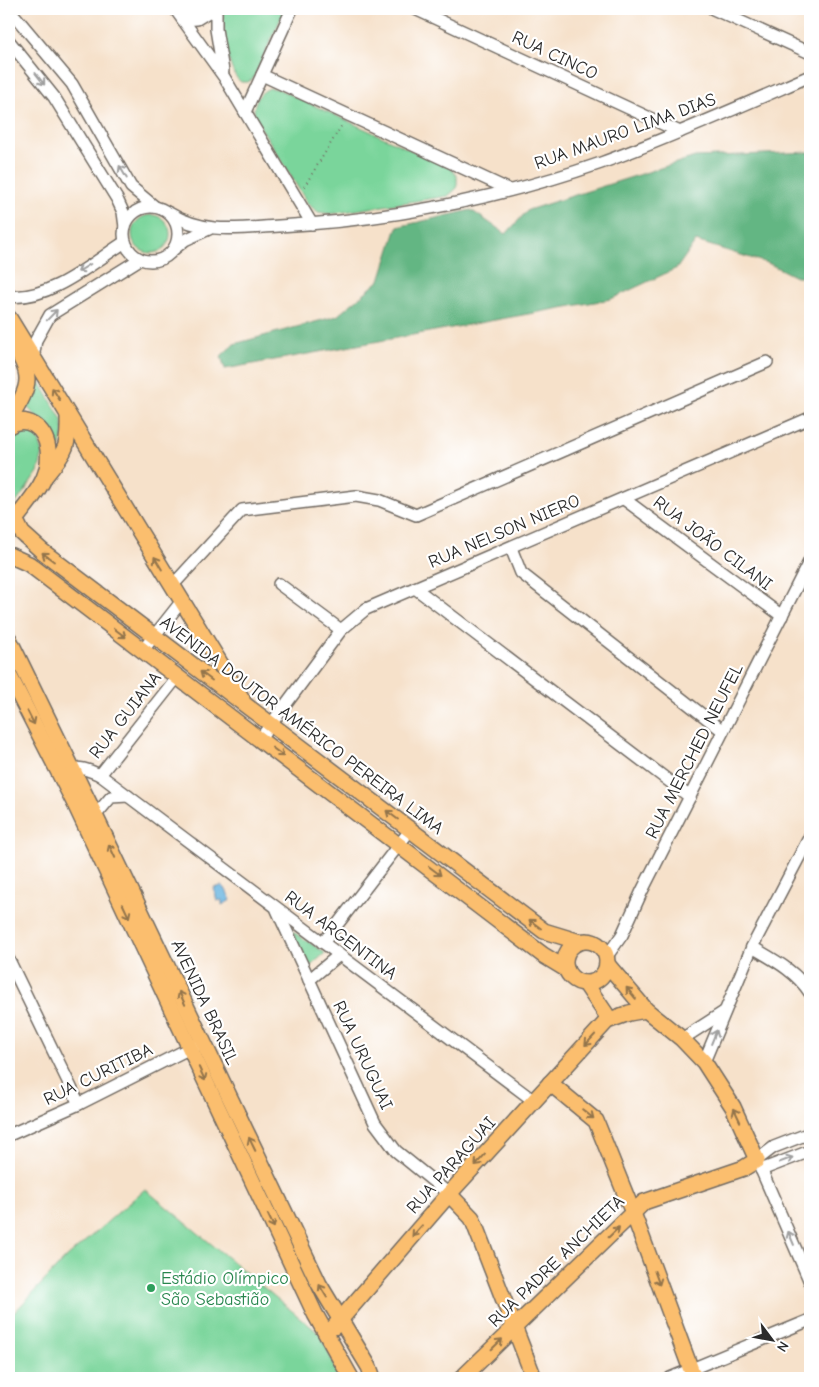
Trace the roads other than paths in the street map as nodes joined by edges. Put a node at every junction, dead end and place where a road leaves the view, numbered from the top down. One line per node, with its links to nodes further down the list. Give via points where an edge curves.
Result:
1 (9, 9): 9 (street)
2 (175, 9): 7 (street)
3 (214, 9): 7 (street, via 197,19); 14 (street)
4 (292, 9): 12 (street)
5 (415, 9): 16 (street, RUA CINCO)
6 (719, 10): 10 (street)
7 (182, 20): 14 (street)
8 (9, 41): 11 (street)
9 (44, 49): 11 (street); 18 (street, one-way to 9, via 131,187 72,84)
10 (810, 53)
11 (26, 60): 21 (street, one-way to 21, via 54,97 117,199)
12 (262, 74): 15 (street); 17 (street)
13 (810, 76): 16 (street, RUA MAURO LIMA DIAS)
14 (224, 77): 15 (street)
15 (245, 112): 20 (street)
16 (680, 132): 17 (street, RUA MAURO LIMA DIAS, via 600,163)
17 (510, 190): 20 (street, RUA MAURO LIMA DIAS, via 408,212)
18 (155, 207): 19 (street); 21 (street, via 140,210)
19 (169, 214): 22 (street); 24 (street, via 177,226 178,242)
20 (312, 224): 22 (street, RUA MAURO LIMA DIAS)
21 (125, 227): 23 (street)
22 (209, 229): 24 (street)
23 (126, 242): 25 (street); 26 (street, one-way to 26, via 47,291)
24 (174, 249): 25 (street, via 163,259)
25 (140, 259): 29 (street, one-way to 25, via 36,340 50,315)
26 (9, 296)
27 (9, 318): 29 (main road)
28 (9, 338): 31 (main road, via 24,362 28,378 25,395)
29 (34, 358): 32 (main road, one-way to 29)
30 (767, 362): 45 (street, via 416,515 379,500 356,496 242,510)
31 (13, 403): 34 (main road); 36 (main road, via 31,417)
32 (68, 414): 37 (main road, via 69,442); 45 (main road, one-way to 32)
33 (810, 418): 38 (street, RUA NELSON NIERO)
34 (9, 420)
35 (9, 426): 36 (main road, via 19,421)
36 (40, 430): 37 (main road, via 46,438 48,456)
37 (44, 478): 39 (main road)
38 (624, 499): 40 (street, RUA NELSON NIERO); 50 (street, RUA JOÃO CILANI)
39 (12, 523): 43 (main road, AVENIDA DOUTOR AMÉRICO PEREIRA LIMA, one-way to 39)
40 (511, 548): 46 (street, RUA NELSON NIERO); 61 (street, via 521,573)
41 (9, 555): 47 (main road, AVENIDA DOUTOR AMÉRICO PEREIRA LIMA, via 29,564)
42 (810, 560): 50 (street, RUA MERCHED NEUFEL)
43 (74, 576): 47 (street); 49 (main road, AVENIDA DOUTOR AMÉRICO PEREIRA LIMA)
44 (279, 584): 52 (street)
45 (172, 586): 48 (main road)
46 (415, 588): 52 (street, RUA NELSON NIERO, via 366,609); 66 (street)
47 (63, 590): 51 (main road, AVENIDA DOUTOR AMÉRICO PEREIRA LIMA)
48 (181, 602): 53 (street); 59 (main road)
49 (111, 604): 51 (main road); 53 (main road, AVENIDA DOUTOR AMÉRICO PEREIRA LIMA)
50 (782, 616): 61 (street, RUA MERCHED NEUFEL)
51 (100, 618): 55 (main road, AVENIDA DOUTOR AMÉRICO PEREIRA LIMA, one-way to 55)
52 (341, 630): 60 (street, RUA NELSON NIERO)
53 (154, 636): 55 (street); 59 (main road, AVENIDA DOUTOR AMÉRICO PEREIRA LIMA, one-way to 53)
54 (9, 639): 56 (main road, AVENIDA BRASIL)
55 (143, 650): 58 (main road, AVENIDA DOUTOR AMÉRICO PEREIRA LIMA)
56 (24, 670): 57 (main road); 63 (main road, AVENIDA BRASIL)
57 (9, 675): 63 (main road, AVENIDA BRASIL, one-way to 63)
58 (178, 676): 62 (main road, AVENIDA DOUTOR AMÉRICO PEREIRA LIMA); 64 (street, RUA GUIANA)
59 (249, 708): 60 (main road, AVENIDA DOUTOR AMÉRICO PEREIRA LIMA)
60 (270, 725): 62 (street, RUA NELSON NIERO); 68 (main road, AVENIDA DOUTOR AMÉRICO PEREIRA LIMA, one-way to 60)
61 (723, 731): 66 (street, RUA MERCHED NEUFEL)
62 (260, 738): 70 (main road, AVENIDA DOUTOR AMÉRICO PEREIRA LIMA, one-way to 70)
63 (66, 771): 64 (street, RUA ARGENTINA, via 87,769); 67 (main road, AVENIDA BRASIL); 86 (main road, AVENIDA BRASIL, one-way to 86)
64 (100, 775): 65 (street, RUA ARGENTINA)
65 (128, 796): 67 (street, via 110,797); 71 (street, RUA ARGENTINA)
66 (690, 797): 77 (street, RUA MERCHED NEUFEL)
67 (96, 816): 86 (main road, AVENIDA BRASIL, one-way to 67)
68 (411, 829): 70 (street); 73 (main road, AVENIDA DOUTOR AMÉRICO PEREIRA LIMA, one-way to 68, via 544,931)
69 (810, 836): 74 (street)
70 (400, 844): 72 (street); 78 (main road, AVENIDA DOUTOR AMÉRICO PEREIRA LIMA, one-way to 78)
71 (276, 908): 72 (street, RUA ARGENTINA); 79 (street, RUA URUGUAI)
72 (323, 942): 75 (street, RUA ARGENTINA)
73 (580, 942): 77 (main road, via 594,943 603,949); 78 (main road, via 568,953)
74 (752, 947): 81 (street, via 802,980); 83 (street)
75 (339, 954): 79 (street); 89 (street, RUA ARGENTINA)
76 (9, 960): 90 (street)
77 (607, 960): 80 (main road, via 600,978); 82 (main road, one-way to 77)
78 (566, 969): 80 (main road, via 577,981)
79 (309, 980): 95 (street, RUA URUGUAI, via 374,1122 396,1151)
80 (584, 983): 84 (main road, via 606,1014)
81 (810, 993)
82 (646, 1010): 84 (main road, RUA PARAGUAI); 85 (main road)
83 (724, 1012): 85 (street); 87 (street, one-way to 83)
84 (607, 1022): 88 (main road, RUA PARAGUAI, one-way to 88)
85 (682, 1039): 87 (main road)
86 (196, 1045): 90 (street, RUA CURITIBA); 98 (main road, AVENIDA BRASIL, one-way to 86, via 318,1284); 101 (main road, AVENIDA BRASIL, one-way to 101)
87 (704, 1062): 94 (main road, one-way to 87, via 733,1107)
88 (550, 1083): 89 (main road, RUA PARAGUAI); 96 (main road, one-way to 96, via 596,1121)
89 (534, 1100): 95 (main road, RUA PARAGUAI, one-way to 95)
90 (79, 1104): 92 (street, RUA CURITIBA)
91 (810, 1133): 94 (street, via 774,1147)
92 (9, 1135)
93 (810, 1151): 94 (street, one-way to 93)
94 (754, 1166): 96 (main road, RUA PADRE ANCHIETA, via 644,1202); 97 (street, one-way to 94)
95 (449, 1194): 98 (main road, RUA PARAGUAI, one-way to 98); 100 (main road, via 472,1218)
96 (633, 1213): 100 (main road, RUA PADRE ANCHIETA, one-way to 96); 103 (main road, one-way to 103)
97 (810, 1282)
98 (340, 1320): 101 (main road, RUA PARAGUAI); 102 (main road, AVENIDA BRASIL)
99 (810, 1320): 103 (street)
100 (514, 1327): 106 (main road, RUA PADRE ANCHIETA, one-way to 100); 107 (main road)
101 (326, 1336): 104 (main road, AVENIDA BRASIL)
102 (371, 1373): 105 (main road)
103 (692, 1374): 108 (street)
104 (351, 1378)
105 (384, 1378)
106 (462, 1378)
107 (534, 1378)
108 (670, 1378)

